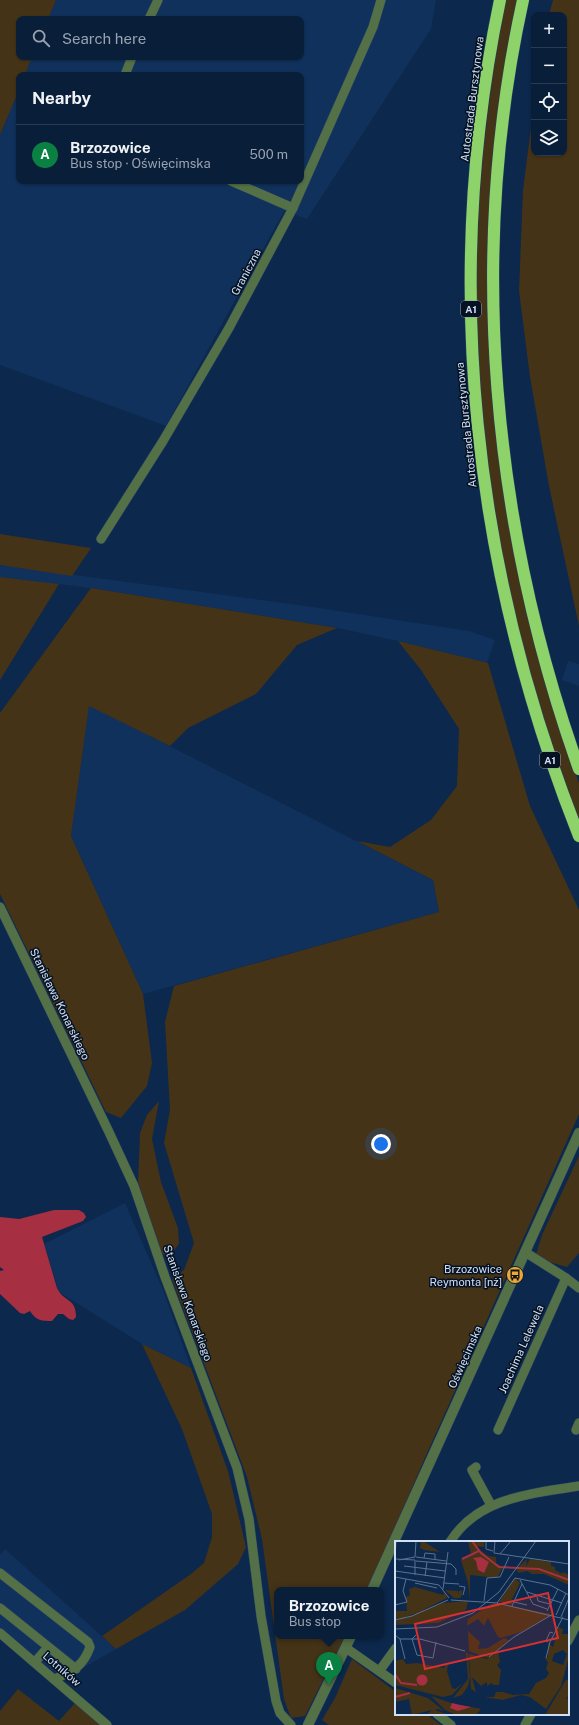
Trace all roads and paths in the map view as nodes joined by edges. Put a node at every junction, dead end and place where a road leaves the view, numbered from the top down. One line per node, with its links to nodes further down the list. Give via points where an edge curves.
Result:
1 (158, 0): 5 (street)
2 (381, 0): 8 (street, Graniczna, via 373,27)
3 (500, 0): 14 (highway, Autostrada Bursztynowa / A1, via 478,144 472,219 471,312 475,398 493,541 509,617 526,683 557,780)
4 (522, 0): 13 (highway, A1, via 507,88 494,232 494,324 498,399 507,477 532,608 551,685)
5 (150, 16)
6 (131, 60): 7 (street)
7 (125, 72)
8 (304, 183)
9 (238, 184): 11 (street)
10 (304, 184): 11 (street, Graniczna)
11 (293, 208): 12 (street, Graniczna, via 230,328)
12 (101, 539)
13 (579, 769)
14 (579, 836)
15 (0, 907): 43 (street, Stanisława Konarskiego, via 134,1186 237,1468 249,1519 261,1616 276,1701 280,1713)
16 (579, 1133): 17 (street, Oświęcimska)
17 (525, 1252): 18 (street); 26 (street, Oświęcimska)
18 (566, 1278): 19 (street); 20 (street, Joachima Lelewela)
19 (579, 1288)
20 (498, 1430)
21 (476, 1467): 23 (street, via 472,1470)
22 (579, 1486): 23 (street, via 524,1495)
23 (491, 1505): 24 (street, via 468,1522)
24 (451, 1541)
25 (0, 1574): 36 (street, via 88,1642 90,1647 86,1659)
26 (373, 1587)
27 (0, 1608): 32 (street)
28 (579, 1620): 31 (street)
29 (0, 1633): 35 (street, Lotników)
30 (350, 1639): 33 (street)
31 (569, 1639)
32 (48, 1647): 35 (street); 36 (street)
33 (346, 1648): 37 (street); 44 (street)
34 (395, 1649): 37 (street)
35 (35, 1662): 38 (street, Lotników)
36 (76, 1669): 38 (street)
37 (380, 1670): 39 (street)
38 (55, 1679): 42 (street, Lotników)
39 (395, 1682)
40 (438, 1715): 45 (street)
41 (530, 1715): 46 (street)
42 (106, 1725)
43 (290, 1725)
44 (308, 1725)
45 (450, 1725)
46 (525, 1725)

